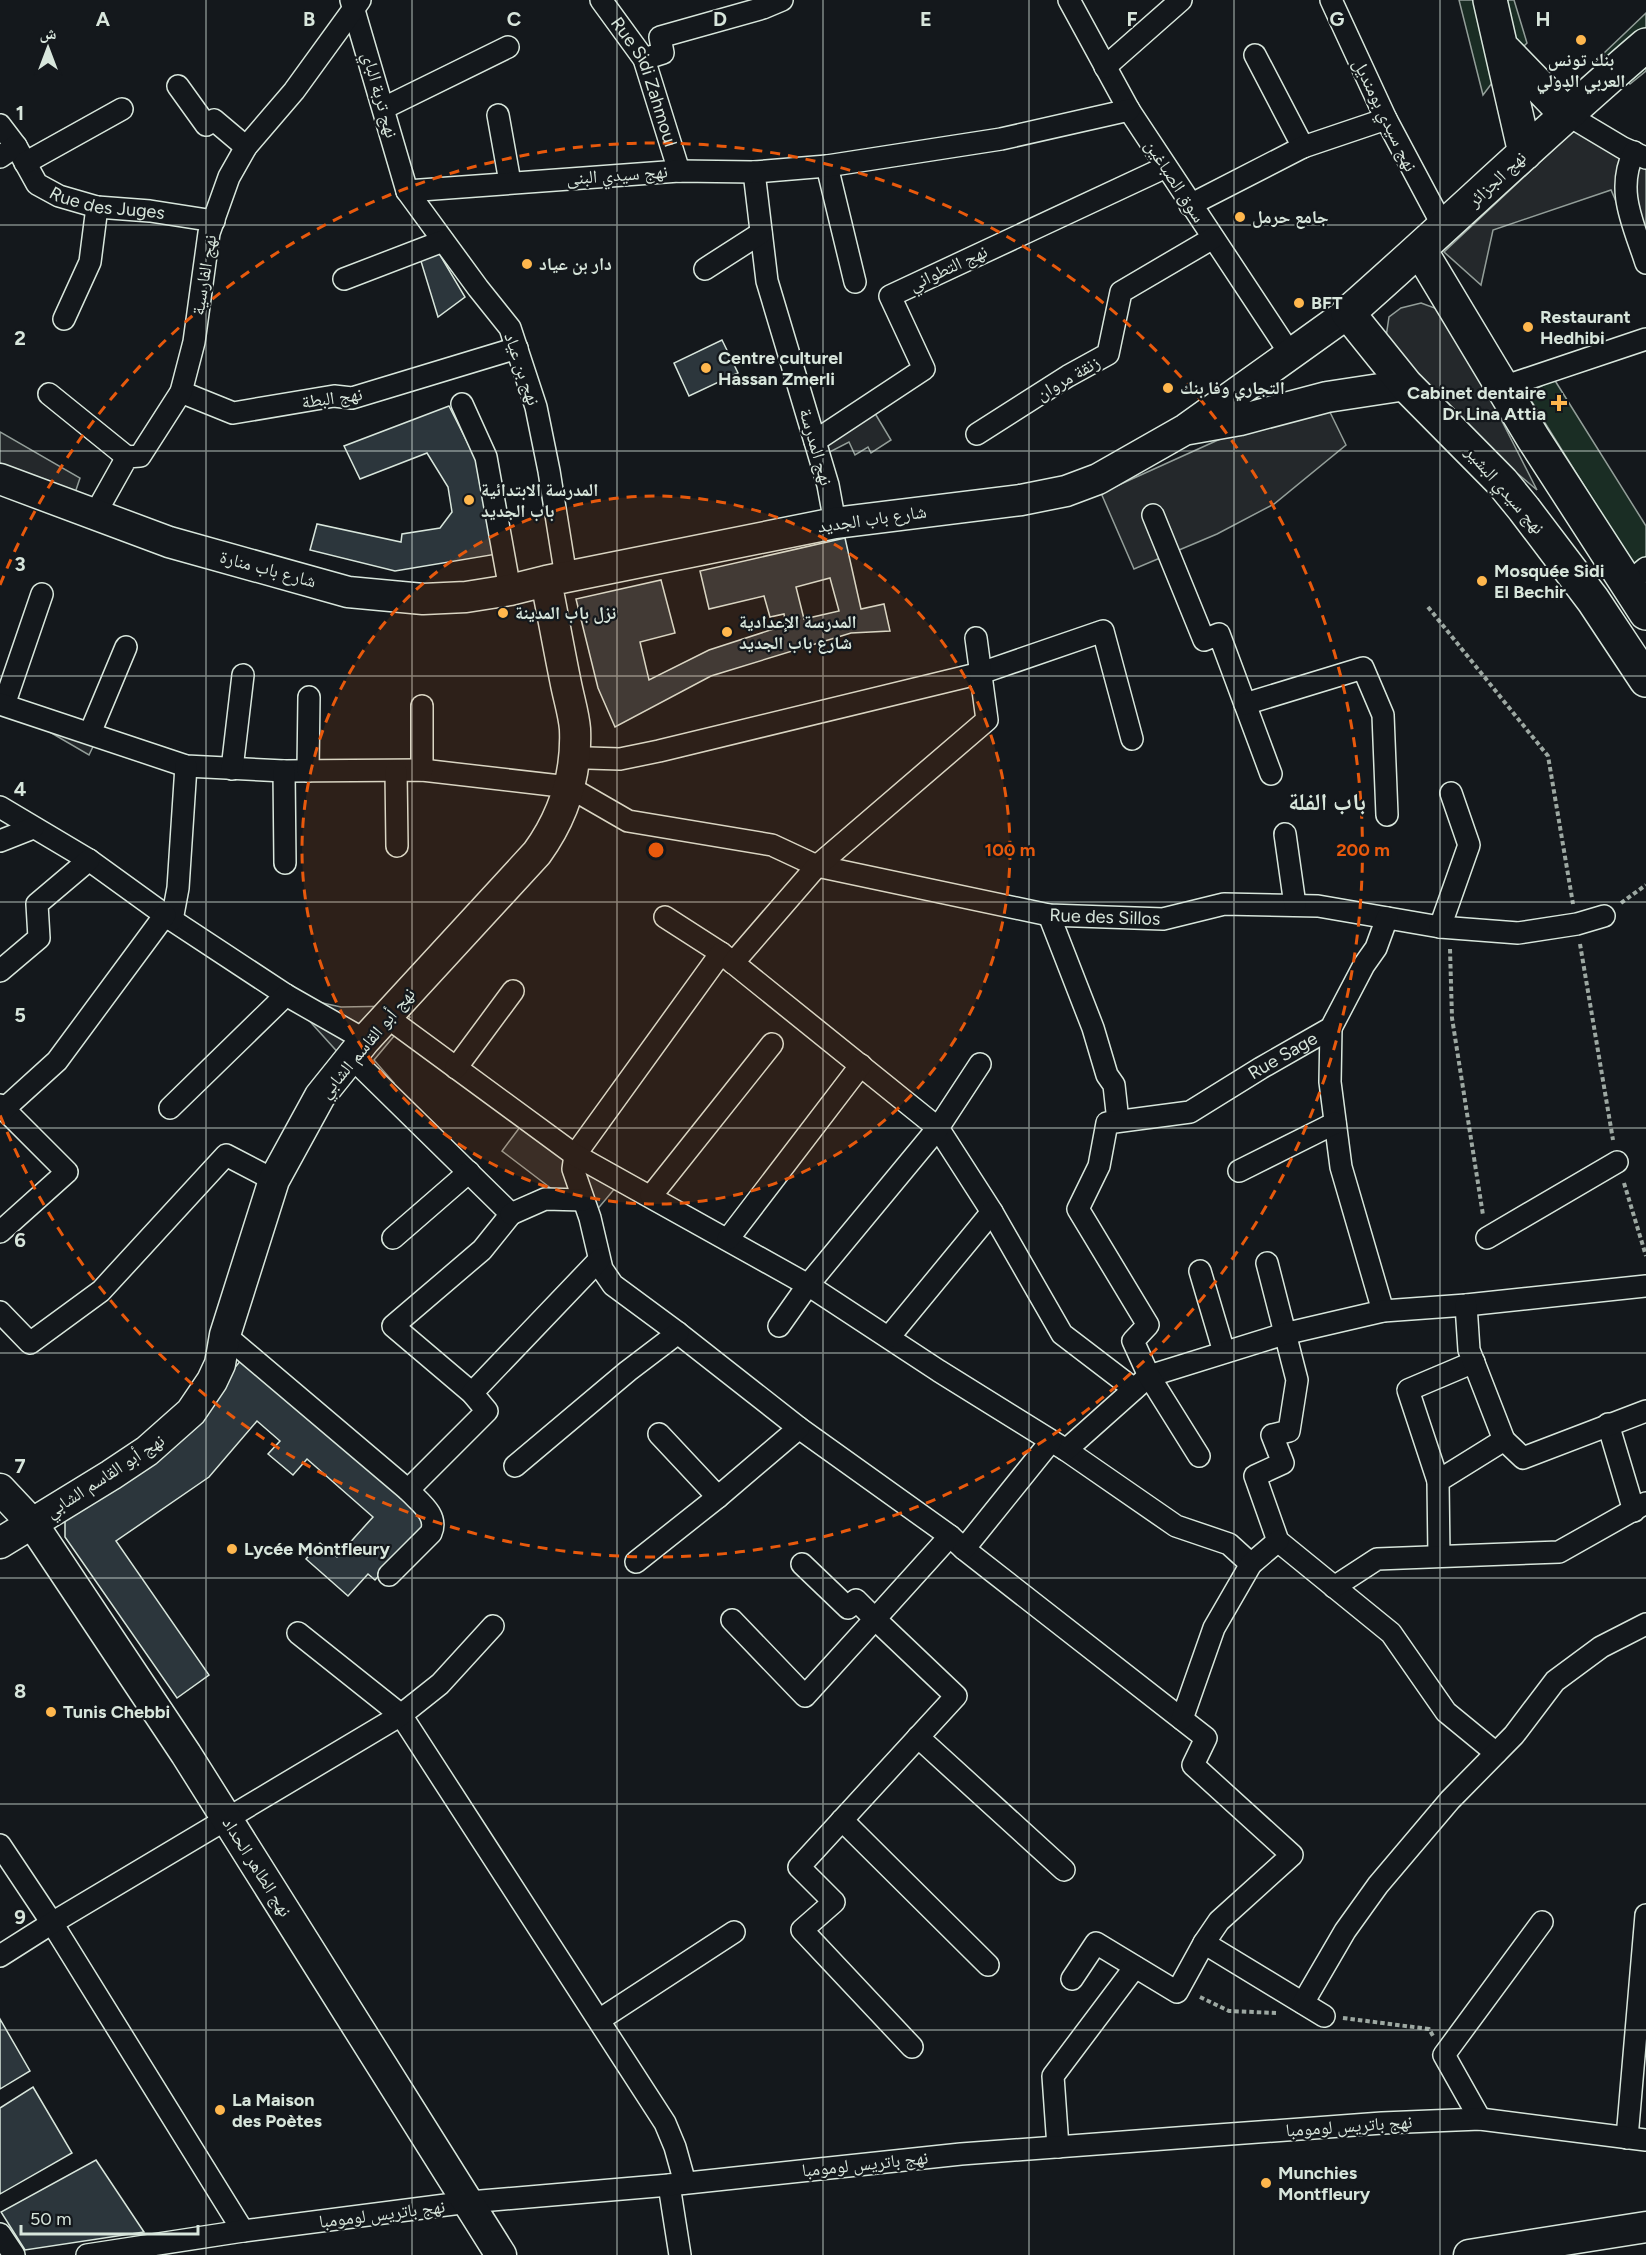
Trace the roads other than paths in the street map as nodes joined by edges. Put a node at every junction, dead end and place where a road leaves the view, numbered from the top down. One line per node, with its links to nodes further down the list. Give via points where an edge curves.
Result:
1 (601, 0): 12 (street, Rue Sidi Zahmoul)
2 (782, 0): 12 (street, via 660,37 663,53)
3 (1069, 0): 13 (street, سوق الصباغين)
4 (1181, 0): 13 (street)
5 (1331, 0): 20 (street, نهج سيدي بومنديل)
6 (1490, 0): 10 (main road)
7 (355, 3): 15 (street, نهج تربة الباي); 22 (street, نهج الفارسية, via 294,91)
8 (1646, 45): 18 (main road, نهج الجزائر)
9 (508, 47): 15 (street)
10 (1503, 49): 18 (main road); 24 (main road)
11 (1255, 55): 23 (street)
12 (644, 59): 29 (street, Rue Sidi Zahmoul)
13 (1105, 67): 17 (street, سوق الصباغين)
14 (178, 86): 22 (street, via 206,125 214,120)
15 (384, 108): 32 (street, نهج تربة الباي)
16 (122, 109): 25 (street)
17 (1129, 110): 27 (street, نهج سيدي البنى, via 1001,139); 28 (street, سوق الصباغين)
18 (1566, 114): 24 (main road, نهج الجزائر); 26 (street)
19 (498, 116): 31 (street)
20 (1386, 119): 23 (street); 36 (street, نهج سيدي بومنديل)
21 (0, 125): 25 (street, Rue des Juges)
22 (246, 147): 35 (street, نهج الفارسية, via 229,177)
23 (1302, 147): 33 (street)
24 (1525, 153): 36 (main road, نهج الجزائر)
25 (14, 155): 34 (street, Rue des Juges, via 37,184 59,196)
26 (1640, 155): 41 (street, via 1628,166 1625,179)
27 (827, 166): 30 (street, نهج سيدي البنى); 44 (street)
28 (1166, 167): 33 (street, سوق الصباغين); 57 (street, نهج التطواني, via 890,296 924,369)
29 (679, 171): 30 (street, نهج سيدي البنى); 31 (street, نهج سيدي البنى)
30 (754, 172): 37 (street, نهج المدرسة)
31 (510, 182): 32 (street, نهج سيدي البنى)
32 (407, 191): 39 (street, نهج بن عياد)
33 (1191, 205): 38 (street, سوق الصباغين)
34 (97, 207): 35 (street, Rue des Juges); 46 (street, via 90,262)
35 (214, 221): 52 (street, نهج الفارسية, via 194,342)
36 (1444, 228): 40 (main road, نهج الجزائر)
37 (761, 233): 42 (street); 57 (street, نهج المدرسة, via 767,281)
38 (1213, 238): 49 (street, سوق الصباغين); 56 (street, زنقة مروان, via 1121,292 1108,354)
39 (443, 241): 43 (street); 48 (street, نهج بن عياد, via 510,328)
40 (1420, 250): 45 (main road, نهج الجزائر); 51 (main road)
41 (1646, 263)
42 (705, 268)
43 (344, 279)
44 (855, 282)
45 (1348, 313): 49 (street, شارع باب الجديد); 50 (main road, نهج سيدي البشير)
46 (64, 319)
47 (1646, 339): 51 (street)
48 (517, 348): 52 (street, نهج البطة, via 352,398 334,396 233,413); 64 (street, نهج بن عياد, via 536,407 549,471)
49 (1292, 355): 55 (street, شارع باب الجديد)
50 (1406, 385): 55 (street, شارع باب الجديد, via 1327,397 1240,420); 72 (main road, نهج سيدي البشير, via 1524,509 1593,600)
51 (1503, 387): 63 (main road)
52 (181, 392): 58 (street, نهج الفارسية, via 140,456)
53 (49, 394): 58 (street)
54 (462, 404): 65 (street, via 486,457)
55 (1186, 429): 62 (street, شارع باب الجديد, via 1098,479 1054,494)
56 (976, 434)
57 (815, 441): 62 (street, نهج المدرسة)
58 (127, 457): 61 (street, نهج الفارسية)
59 (0, 479): 61 (street, شارع باب منارة)
60 (1153, 515): 75 (street, via 1204,640 1219,634)
61 (94, 516): 65 (street, شارع باب منارة, via 169,542 348,592 423,599)
62 (836, 523): 64 (street, شارع باب الجديد)
63 (1636, 576): 67 (main road)
64 (556, 579): 65 (street, شارع باب منارة); 87 (street, نهج أبو القاسم الشابي, via 575,729)
65 (510, 590)
66 (42, 594): 74 (street)
67 (1646, 613)
68 (976, 639): 70 (street)
69 (126, 647): 77 (street)
70 (981, 673): 78 (street, via 1103,631); 79 (street, via 659,752 620,759); 97 (street, via 987,720)
71 (243, 675): 81 (street)
72 (1646, 680)
73 (309, 697): 84 (street)
74 (2, 703): 77 (street)
75 (1245, 704): 86 (street); 90 (street, via 1363,668 1383,715)
76 (422, 706): 82 (street)
77 (90, 734): 80 (street)
78 (1132, 739)
79 (588, 758)
80 (186, 766): 81 (street); 102 (street, via 178,888)
81 (232, 769): 83 (street)
82 (422, 770): 85 (street); 87 (street)
83 (284, 771): 84 (street); 96 (street)
84 (308, 771): 85 (street)
85 (396, 771): 94 (street)
86 (1271, 774)
87 (569, 787): 97 (street, Rue des Sillos, via 628,820 772,845); 109 (street, نهج أبو القاسم الشابي, via 562,812 537,854)
88 (1451, 793): 104 (street, via 1469,845)
89 (0, 807): 91 (street)
90 (1387, 815)
91 (33, 828): 93 (street); 95 (street)
92 (1285, 834): 98 (street)
93 (0, 841)
94 (398, 846)
95 (89, 860): 102 (street); 106 (street, via 37,904 39,938)
96 (285, 863)
97 (818, 866): 99 (street, Rue des Sillos); 105 (street)
98 (1295, 905): 99 (street, Rue des Sillos, via 1224,904 1163,919); 103 (street, Rue des Sillos)
99 (1049, 915): 118 (street, via 1114,1085)
100 (1604, 916): 104 (street, Rue des Sillos, via 1518,933)
101 (665, 917): 105 (street)
102 (168, 918): 108 (street); 116 (street, via 57,1061)
103 (1387, 918): 104 (street, Rue des Sillos); 110 (street, Rue Sage, via 1376,948)
104 (1445, 927)
105 (727, 958): 114 (street); 121 (street)
106 (0, 971)
107 (513, 991): 115 (street)
108 (286, 995): 112 (street); 117 (street)
109 (387, 1017): 112 (street, نهج أبو القاسم الشابي); 115 (street)
110 (1331, 1029): 118 (street, Rue Sage, via 1190,1112); 119 (street, via 1330,1082)
111 (772, 1044): 126 (street)
112 (358, 1048): 124 (street); 125 (street, نهج أبو القاسم الشابي, via 320,1096)
113 (980, 1064): 120 (street)
114 (861, 1065): 120 (street); 133 (street)
115 (456, 1068): 121 (street)
116 (2, 1107): 130 (street, via 67,1173)
117 (170, 1108)
118 (1118, 1121): 149 (street, via 1107,1124 1099,1166 1077,1209 1148,1325 1133,1341)
119 (1335, 1123): 123 (street); 140 (street, via 1341,1167)
120 (938, 1128): 128 (street); 137 (street)
121 (575, 1155): 126 (street); 127 (street, via 573,1169)
122 (1617, 1162): 132 (street)
123 (1239, 1171)
124 (469, 1172): 129 (street); 131 (street)
125 (274, 1180): 141 (street, via 226,1155 101,1291 30,1343); 145 (street, نهج أبو القاسم الشابي)
126 (651, 1196): 133 (street)
127 (583, 1200): 129 (street, via 544,1199); 134 (street)
128 (992, 1212): 146 (street); 149 (street, via 1062,1334)
129 (511, 1214): 150 (street, via 482,1250 393,1326)
130 (0, 1232)
131 (393, 1238)
132 (1487, 1238)
133 (728, 1239): 137 (street)
134 (599, 1260): 143 (street, via 613,1286); 150 (street)
135 (1267, 1263): 144 (street)
136 (1200, 1270): 147 (street)
137 (808, 1285): 142 (street); 146 (street)
138 (1646, 1286): 139 (street)
139 (1466, 1305): 140 (street); 148 (street, via 1469,1350)
140 (1383, 1311): 144 (street)
141 (0, 1312)
142 (779, 1326)
143 (678, 1333): 153 (street); 158 (street)
144 (1284, 1334): 147 (street); 165 (street, via 1296,1380 1289,1431 1272,1435 1283,1463 1255,1476)
145 (225, 1335): 161 (street); 164 (street, نهج أبو القاسم الشابي, via 220,1364 191,1412 147,1451)
146 (889, 1337): 156 (street)
147 (1224, 1352): 149 (street)
148 (1474, 1362): 155 (street); 159 (street, via 1408,1390)
149 (1142, 1383): 156 (street); 157 (street)
150 (472, 1393): 161 (street, via 487,1411)
151 (1646, 1411): 152 (street)
152 (1608, 1424): 155 (street, via 1523,1458); 163 (street)
153 (799, 1428): 162 (street); 167 (street)
154 (659, 1434): 162 (street)
155 (1504, 1440): 159 (street)
156 (1058, 1445): 167 (street); 171 (street, via 1176,1526 1229,1544)
157 (1199, 1456)
158 (515, 1466)
159 (1438, 1481): 168 (street)
160 (0, 1489): 164 (street, نهج الطاهر الحداد)
161 (408, 1490): 172 (street, via 431,1515 434,1526)
162 (718, 1497): 169 (street)
163 (1640, 1507): 168 (street, via 1559,1552)
164 (32, 1523): 166 (street, نهج أبو القاسم الشابي); 183 (street, نهج الطاهر الحداد)
165 (1278, 1541): 171 (street); 173 (street)
166 (0, 1543)
167 (957, 1543): 174 (street); 180 (street)
168 (1438, 1556): 173 (street, via 1377,1558)
169 (636, 1562)
170 (802, 1564): 174 (street, via 848,1608 856,1600)
171 (1251, 1564): 180 (street, via 1214,1628)
172 (389, 1575)
173 (1334, 1587): 182 (street, via 1390,1633 1446,1712)
174 (875, 1619): 175 (street, via 805,1696); 181 (street, via 956,1696)
175 (732, 1620)
176 (1646, 1624): 182 (street, via 1601,1647 1555,1681)
177 (493, 1626): 179 (street, via 440,1684)
178 (298, 1633): 179 (street)
179 (401, 1716): 183 (street); 198 (street)
180 (1182, 1719): 191 (street, via 1206,1738 1193,1765 1292,1855 1219,1921)
181 (918, 1737): 184 (street); 186 (street)
182 (1496, 1753): 196 (street, via 1378,1885 1345,1931)
183 (226, 1820): 189 (street); 204 (street, نهج الطاهر الحداد)
184 (842, 1820): 193 (street); 199 (street, via 799,1867 834,1902 802,1930)
185 (0, 1845): 189 (street)
186 (1064, 1870)
187 (1646, 1915): 201 (street)
188 (1542, 1922): 200 (street, via 1444,2055)
189 (52, 1923): 192 (street); 206 (street)
190 (735, 1932): 198 (street)
191 (1204, 1943): 194 (street, via 1177,1992); 196 (street)
192 (0, 1956)
193 (988, 1965)
194 (1135, 1967): 195 (street, via 1096,1943); 202 (street, via 1053,2076)
195 (1071, 1979)
196 (1304, 2003): 197 (street)
197 (1324, 2016)
198 (599, 2020): 203 (street, via 665,2123 675,2147)
199 (912, 2047)
200 (1480, 2119): 201 (street, نهج باتريس لومومبا); 202 (street, نهج باتريس لومومبا)
201 (1636, 2139)
202 (1058, 2147): 203 (street, نهج باتريس لومومبا)
203 (677, 2184): 204 (street, نهج باتريس لومومبا); 209 (street)
204 (469, 2202): 206 (street, نهج باتريس لومومبا); 208 (street, نهج الطاهر الحداد)
205 (1646, 2227): 210 (street)
206 (243, 2231): 207 (street, نهج باتريس لومومبا)
207 (87, 2255)
208 (501, 2255)
209 (680, 2255)
210 (1469, 2255)

